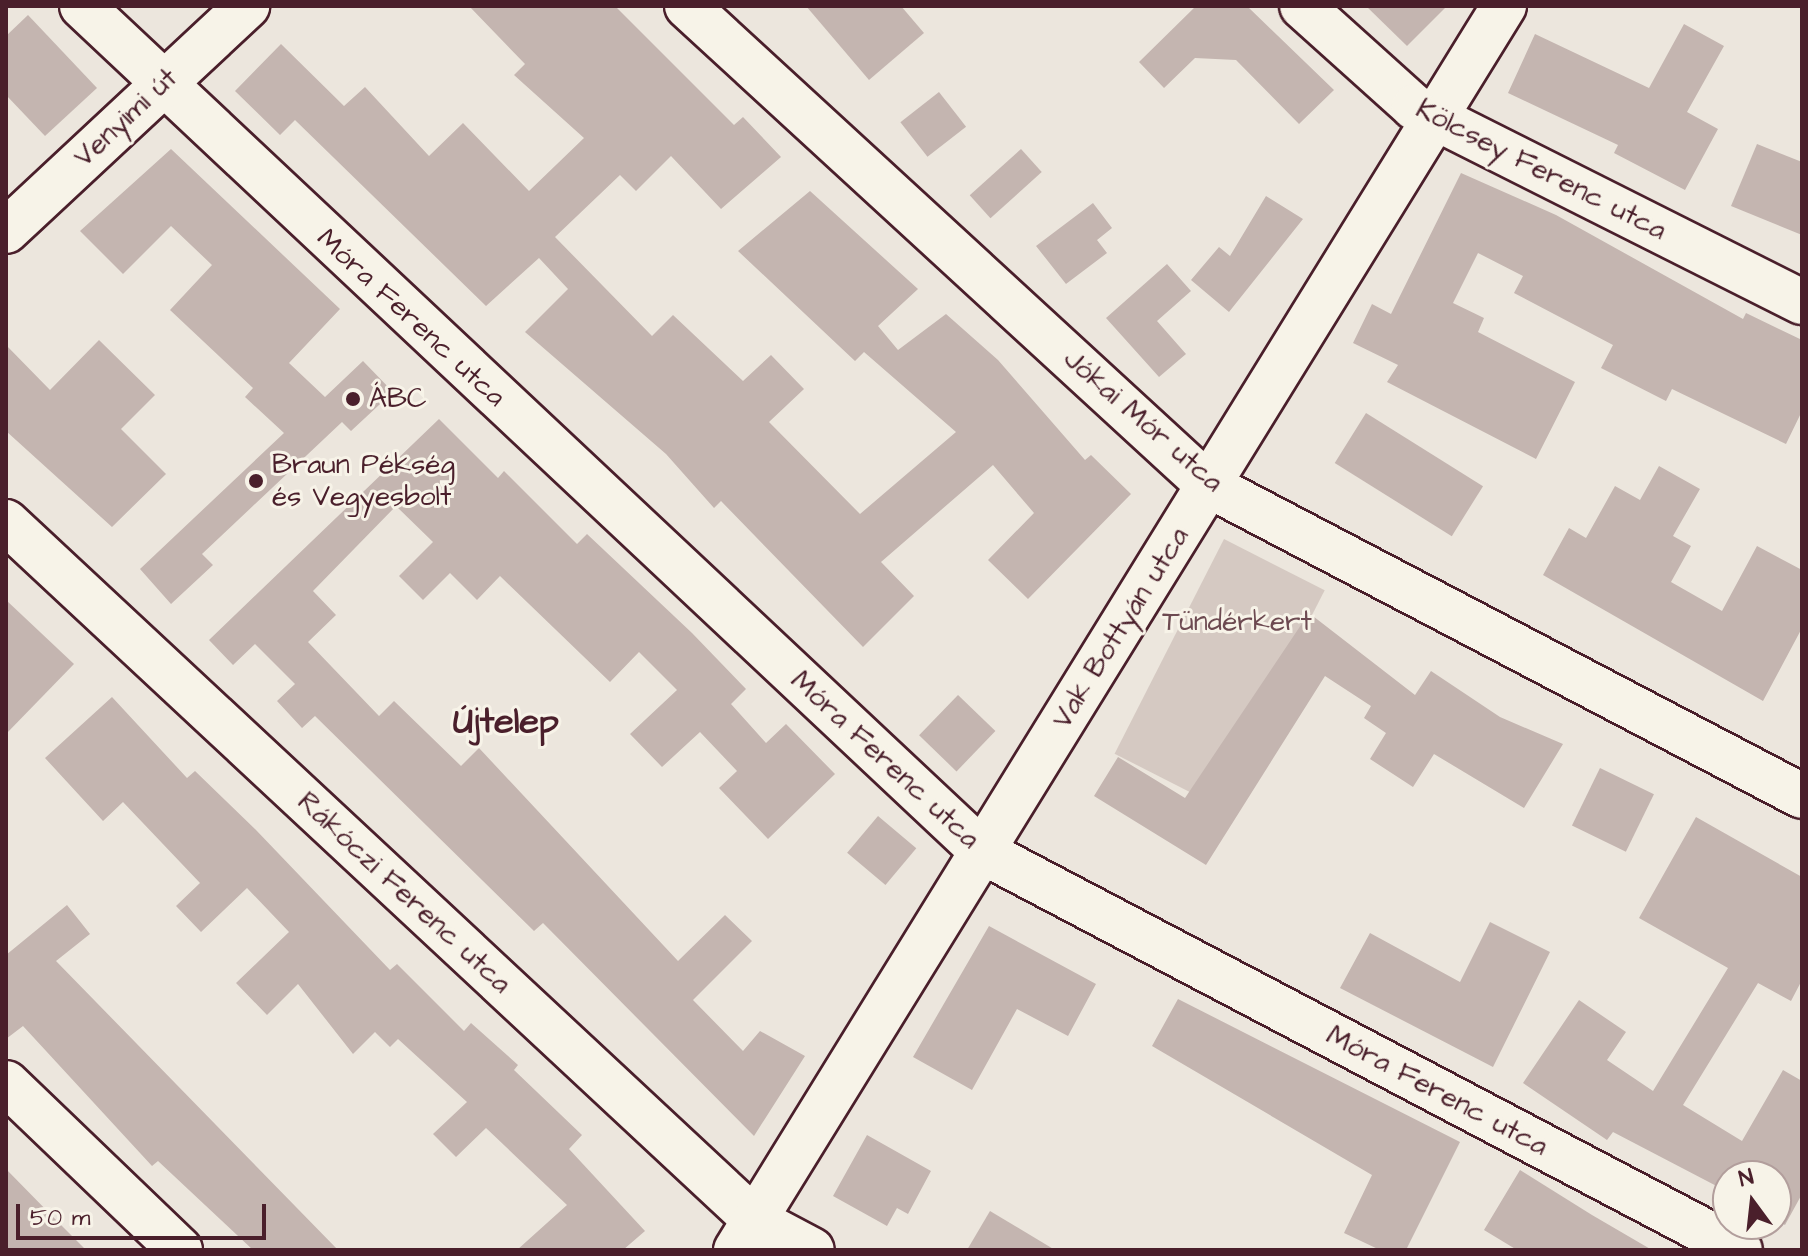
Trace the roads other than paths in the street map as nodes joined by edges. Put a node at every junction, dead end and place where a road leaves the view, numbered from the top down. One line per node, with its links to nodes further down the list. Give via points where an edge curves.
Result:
1 (82, 6): 6 (street, Móra Ferenc utca)
2 (247, 6): 6 (street, Venyimi út)
3 (687, 6): 10 (street, Jókai Mór utca)
4 (1302, 6): 7 (street, Kölcsey Ferenc utca)
5 (1504, 6): 7 (street, Vak Bottyán utca)
6 (161, 84): 8 (street, Venyimi út); 13 (street, Móra Ferenc utca)
7 (1435, 118): 9 (street, Kölcsey Ferenc utca); 10 (street, Vak Bottyán utca)
8 (6, 231)
9 (1802, 302)
10 (1208, 485): 12 (street, Jókai Mór utca); 13 (street, Vak Bottyán utca)
11 (6, 522): 15 (street, Rákóczi Ferenc utca)
12 (1802, 796)
13 (983, 852): 15 (street, Vak Bottyán utca); 18 (street, Móra Ferenc utca)
14 (6, 1083): 16 (street)
15 (745, 1235): 17 (street, Rákóczi Ferenc utca)
16 (180, 1250)
17 (812, 1250)
18 (1740, 1250)

